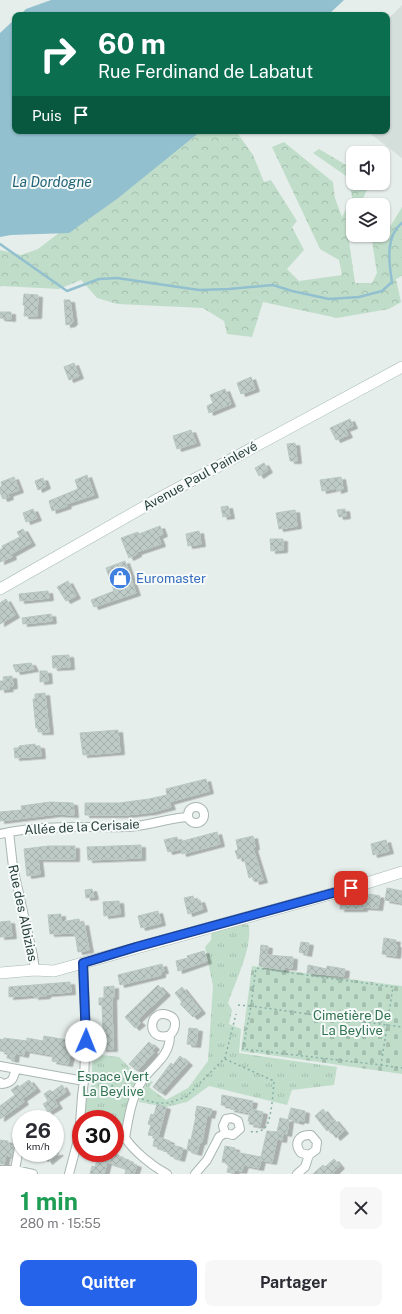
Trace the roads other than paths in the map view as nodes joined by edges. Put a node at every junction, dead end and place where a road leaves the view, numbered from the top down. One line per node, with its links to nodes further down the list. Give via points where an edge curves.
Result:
1 (402, 367): 2 (main road, Avenue Paul Painlevé, via 156,500)
2 (0, 589)
3 (188, 817): 4 (street, Allée de la Cerisaie, via 130,827 43,827)
4 (9, 832): 5 (street, Allée de la Cerisaie); 8 (street, Rue des Albizias, via 13,867)
5 (0, 834)
6 (402, 872): 7 (main road)
7 (83, 963): 8 (main road, via 54,970); 13 (street, via 86,1028)
8 (35, 970): 9 (main road)
9 (0, 973)
10 (170, 1036): 17 (street, via 166,1053 139,1085)
11 (0, 1066): 12 (street)
12 (16, 1069): 13 (street); 14 (street, via 8,1084)
13 (84, 1081): 15 (street)
14 (0, 1082)
15 (81, 1110)
16 (225, 1132): 16 (street, via 223,1126 226,1119 238,1121 240,1129 233,1135); 26 (street, via 218,1137 207,1160)
17 (125, 1138): 25 (street, via 143,1157)
18 (310, 1155): 27 (street, via 305,1167)
19 (16, 1162): 22 (street)
20 (72, 1162): 24 (street)
21 (0, 1170): 22 (street)
22 (15, 1170): 23 (street)
23 (33, 1174)
24 (69, 1174)
25 (167, 1174)
26 (195, 1174)
27 (297, 1174)

